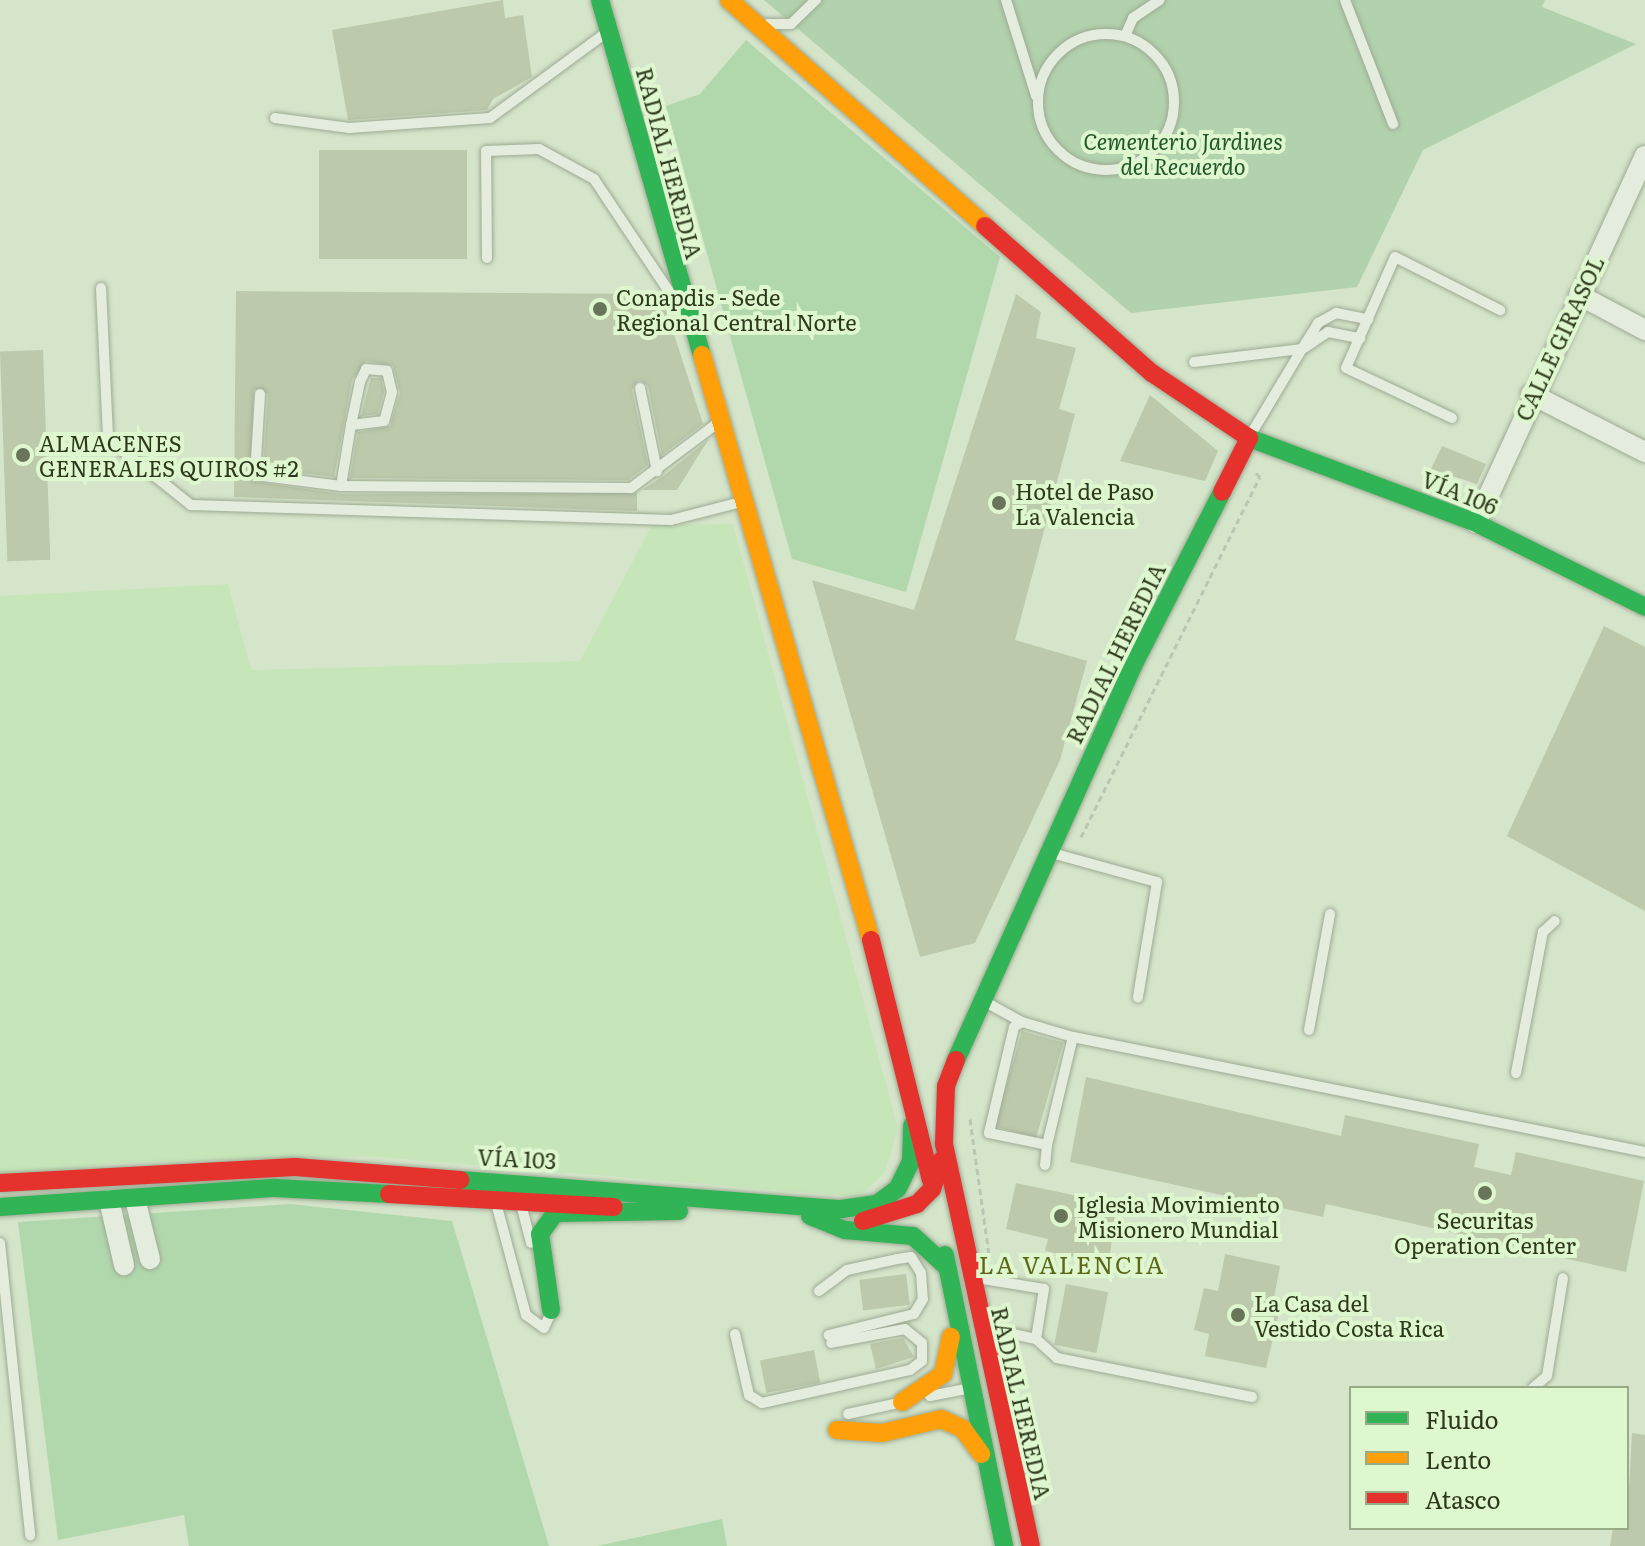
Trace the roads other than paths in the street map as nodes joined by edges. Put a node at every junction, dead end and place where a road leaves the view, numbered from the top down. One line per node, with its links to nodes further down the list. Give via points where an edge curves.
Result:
1 (602, 0): 9 (main road, RADIAL HEREDIA)
2 (709, 0): 17 (main road, via 921,184)
3 (729, 0): 8 (main road)
4 (814, 0): 8 (lane, via 791,24)
5 (1006, 0): 11 (lane)
6 (1160, 0): 10 (lane, via 1133,18)
7 (1345, 0): 13 (lane)
8 (754, 24): 17 (main road)
9 (609, 31): 12 (lane, via 490,118 349,128); 23 (main road, RADIAL HEREDIA)
10 (1125, 36): 11 (lane, via 1094,35 1066,46 1041,78); 11 (lane, via 1154,53 1172,82 1173,116 1145,158 1097,170 1065,157 1043,131)
11 (1037, 98)
12 (275, 118)
13 (1393, 124)
14 (1645, 156): 15 (street, CALLE GIRASOL)
15 (1626, 198): 16 (street); 20 (street, CALLE GIRASOL)
16 (1645, 207)
17 (998, 241): 34 (main road, via 1179,395)
18 (487, 258): 23 (lane, via 486,151 539,149 594,179)
19 (101, 288): 38 (lane, via 108,439 191,505 671,520)
20 (1579, 295): 24 (street); 30 (street, CALLE GIRASOL)
21 (1500, 310): 22 (lane, via 1395,257)
22 (1368, 319): 25 (lane); 26 (lane, via 1336,313 1318,323)
23 (688, 321): 32 (main road, RADIAL HEREDIA)
24 (1645, 330)
25 (1360, 338): 26 (lane, via 1328,332); 31 (lane, via 1346,368)
26 (1302, 349): 27 (lane); 34 (lane)
27 (1194, 362)
28 (640, 388): 36 (lane)
29 (260, 394): 37 (lane, via 255,475)
30 (1531, 394): 35 (street); 39 (street, CALLE GIRASOL)
31 (1452, 418)
32 (719, 422): 36 (lane); 38 (main road, RADIAL HEREDIA)
33 (351, 425): 33 (lane, via 384,421 392,392 387,371 366,369); 37 (lane)
34 (1249, 438): 39 (main road, VÍA 106); 41 (main road, RADIAL HEREDIA)
35 (1645, 452)
36 (657, 471): 37 (lane, via 631,488)
37 (341, 486)
38 (744, 501): 44 (main road, RADIAL HEREDIA)
39 (1476, 523): 40 (main road, VÍA 106)
40 (1645, 607)
41 (1048, 852): 45 (lane, via 1069,862 1157,882); 46 (main road, RADIAL HEREDIA)
42 (1330, 914): 48 (lane)
43 (1555, 921): 52 (lane, via 1543,932)
44 (876, 957): 50 (main road, via 911,1046); 51 (main road, RADIAL HEREDIA)
45 (1138, 997)
46 (979, 998): 47 (lane); 50 (main road, RADIAL HEREDIA)
47 (1022, 1022): 49 (lane); 54 (lane, via 1014,1027 989,1133)
48 (1309, 1030)
49 (1073, 1037): 54 (lane); 55 (lane)
50 (937, 1064): 53 (main road, RADIAL HEREDIA)
51 (903, 1065): 59 (main road, VÍA 103, via 911,1161 898,1188 877,1204 841,1209); 60 (main road, RADIAL HEREDIA)
52 (1516, 1073)
53 (944, 1144): 60 (main road); 71 (main road, RADIAL HEREDIA)
54 (1047, 1145): 56 (lane)
55 (1645, 1152)
56 (1045, 1165)
57 (472, 1180): 58 (main road, VÍA 103, via 279,1167); 59 (main road, VÍA 103); 62 (main road, via 435,1186 269,1175); 63 (main road)
58 (0, 1183)
59 (555, 1183): 63 (main road)
60 (932, 1189): 66 (main road, VÍA 103, via 881,1220); 70 (main road, RADIAL HEREDIA)
61 (0, 1195): 62 (main road)
62 (122, 1196): 63 (main road, VÍA 103, via 275,1188); 64 (main road, VÍA 103); 68 (street); 69 (street)
63 (508, 1198): 65 (main road, VÍA 103); 75 (lane); 75 (lane, via 526,1315 544,1328)
64 (0, 1207)
65 (705, 1211): 66 (main road, VÍA 103); 75 (main road, via 555,1213 540,1234)
66 (810, 1216): 70 (main road, via 845,1230 913,1236)
67 (0, 1243): 77 (lane)
68 (150, 1259)
69 (124, 1265)
70 (947, 1267): 74 (main road, RADIAL HEREDIA)
71 (969, 1276): 76 (main road, RADIAL HEREDIA); 79 (lane, via 1046,1290)
72 (1563, 1278): 80 (lane, via 1547,1376)
73 (819, 1291): 78 (lane, via 847,1270 911,1257 921,1273 923,1299 914,1314 830,1339 905,1329 922,1343 922,1361 910,1370 762,1403 749,1395)
74 (952, 1299): 81 (main road, RADIAL HEREDIA); 83 (main road, via 943,1374)
75 (551, 1310)
76 (979, 1326): 79 (lane); 89 (main road, RADIAL HEREDIA)
77 (5, 1332): 86 (lane)
78 (735, 1334)
79 (1036, 1339): 82 (lane, via 1057,1358)
80 (1535, 1386)
81 (967, 1389): 83 (lane); 85 (main road, RADIAL HEREDIA); 88 (main road, via 984,1405)
82 (1252, 1397)
83 (902, 1402): 84 (lane)
84 (842, 1422): 85 (main road, via 882,1433 941,1419 963,1429)
85 (985, 1461): 87 (main road, RADIAL HEREDIA)
86 (30, 1535)
87 (1004, 1546)
88 (1017, 1546)
89 (1031, 1546)

